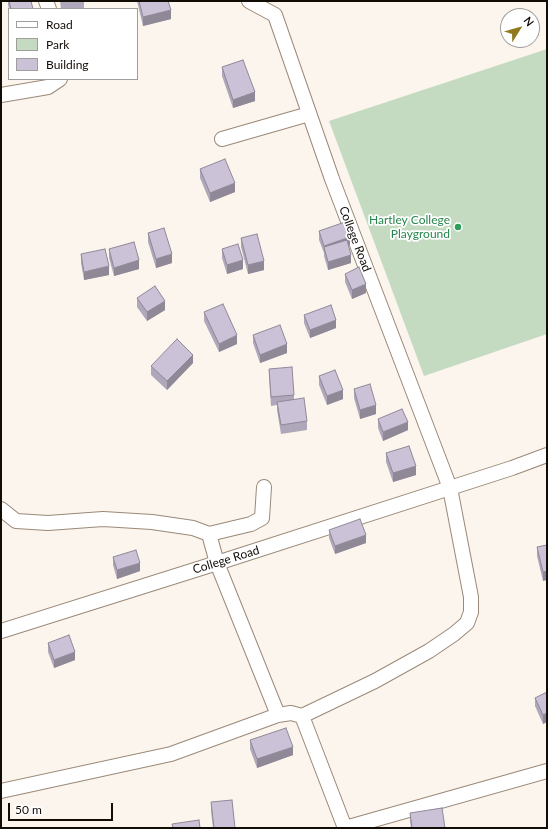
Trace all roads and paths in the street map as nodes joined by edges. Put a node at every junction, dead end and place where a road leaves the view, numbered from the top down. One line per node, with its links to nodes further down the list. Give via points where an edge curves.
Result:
1 (249, 1): 4 (street, College Road, via 275,16)
2 (58, 80): 3 (street, via 48,87)
3 (1, 95)
4 (310, 114): 5 (street); 8 (street, College Road, via 332,179)
5 (222, 139)
6 (547, 455): 8 (street, College Road)
7 (264, 487): 10 (street, via 262,518 251,524)
8 (450, 488): 11 (street, College Road); 14 (street, via 471,597 471,612 467,623 422,654)
9 (1, 509): 10 (street, via 16,521 48,524 103,519 152,522 193,528)
10 (209, 534): 11 (street)
11 (217, 563): 12 (street, College Road); 13 (street)
12 (1, 631)
13 (278, 715): 14 (street); 16 (street, via 171,754)
14 (302, 716): 17 (street)
15 (547, 771): 17 (street)
16 (1, 791)
17 (345, 828)

